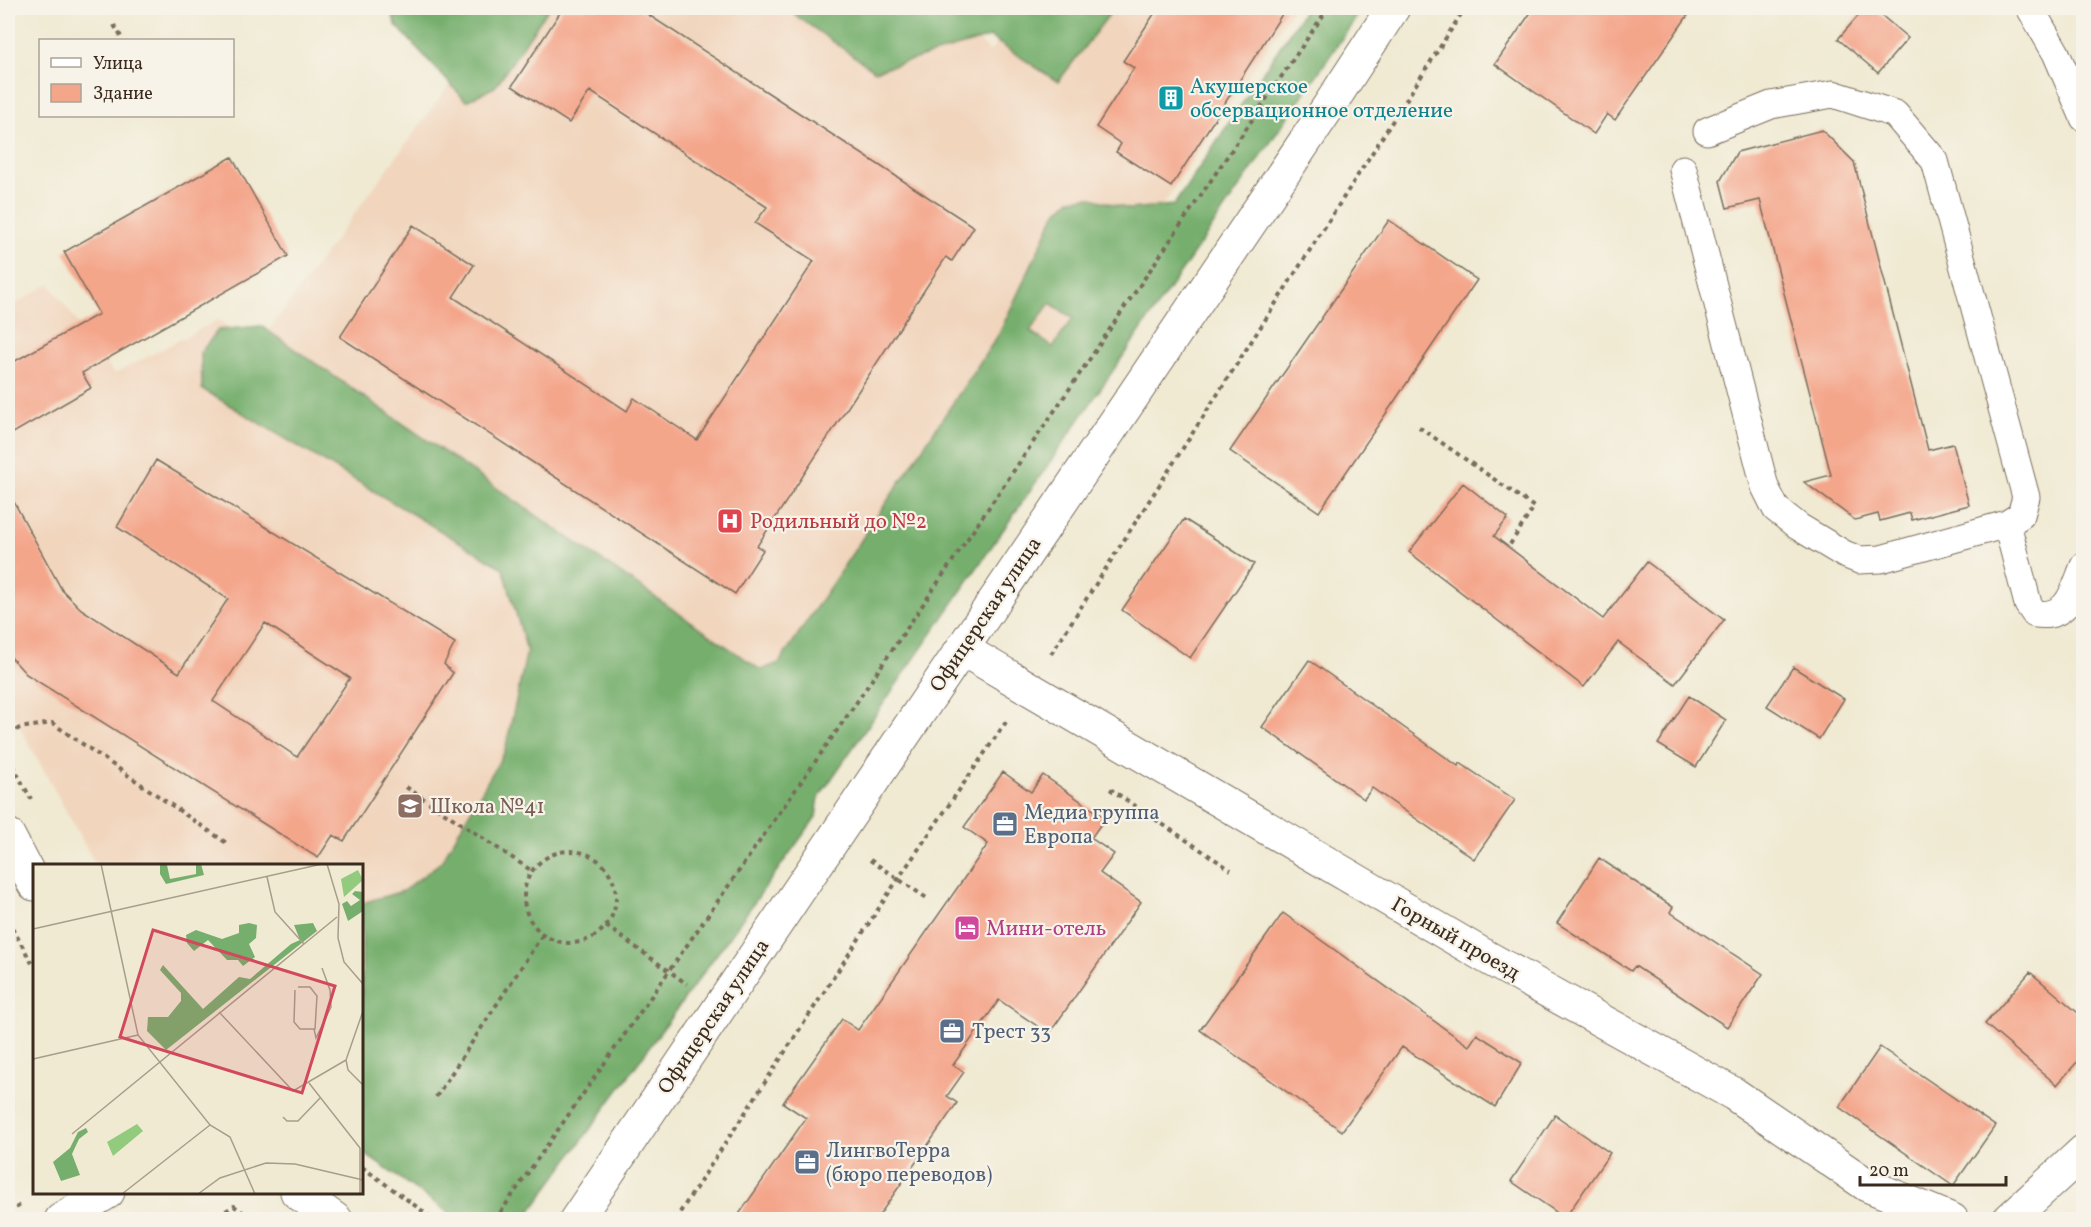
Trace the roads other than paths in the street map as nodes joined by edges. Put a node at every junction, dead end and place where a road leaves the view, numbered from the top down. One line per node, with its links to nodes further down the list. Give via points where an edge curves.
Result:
1 (1393, 8): 8 (street, Офицерская улица)
2 (2030, 8): 3 (lane, via 2056,52)
3 (2084, 118)
4 (1707, 131): 6 (lane, via 1771,105 1833,93 1895,114 1935,161 2026,497 2021,515)
5 (1683, 169): 6 (lane, via 1765,487 1776,509 1799,527 1859,560 1881,559)
6 (2007, 524): 7 (lane, via 2028,604 2035,614 2048,616 2061,611)
7 (2084, 566)
8 (963, 649): 16 (street, Офицерская улица); 17 (street, Горный проезд, via 1490,959 1734,1094 1867,1185)
9 (8, 835): 10 (street)
10 (33, 882)
11 (2084, 1151): 18 (street)
12 (105, 1194): 14 (street)
13 (300, 1194): 15 (street)
14 (62, 1220)
15 (336, 1220)
16 (576, 1220)
17 (1952, 1220)
18 (2009, 1220)

